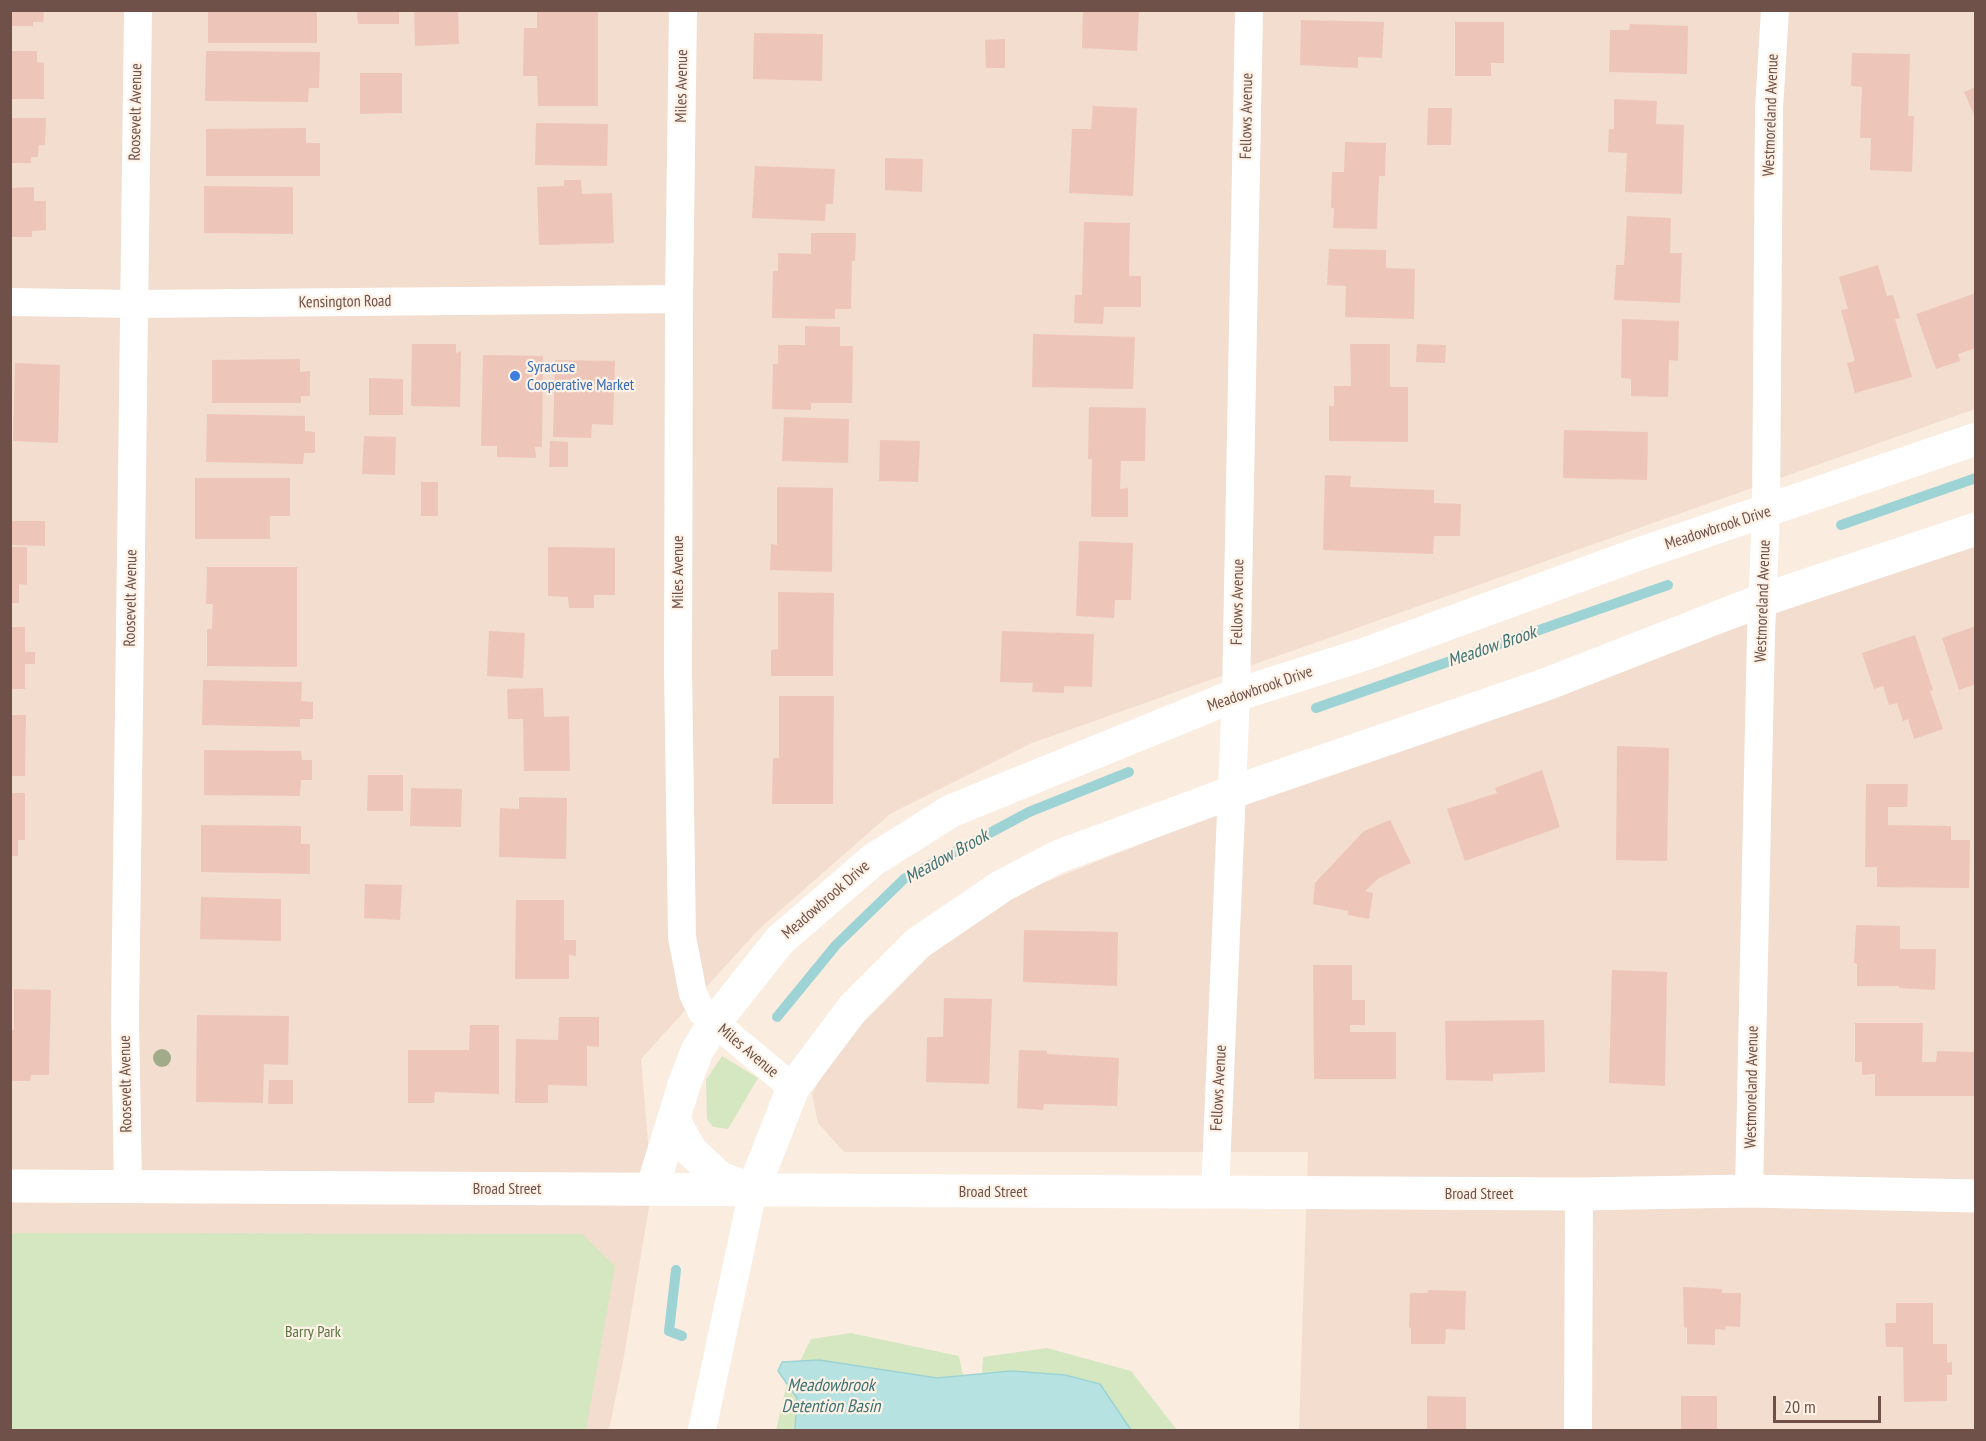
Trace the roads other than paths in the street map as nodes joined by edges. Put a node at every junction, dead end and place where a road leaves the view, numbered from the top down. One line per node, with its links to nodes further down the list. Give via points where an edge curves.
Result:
1 (138, 10): 7 (street, Roosevelt Avenue)
2 (683, 10): 5 (street, Miles Avenue)
3 (1249, 10): 12 (street, Fellows Avenue)
4 (1774, 10): 9 (street, Westmoreland Avenue, via 1769,109)
5 (679, 299): 7 (street, Kensington Road); 14 (street, Miles Avenue, via 682,937 693,994)
6 (10, 302): 7 (street, Kensington Road)
7 (135, 304): 18 (street, Roosevelt Avenue, via 125,1017)
8 (1976, 439): 9 (street, Meadowbrook Drive)
9 (1766, 512): 11 (street, Westmoreland Avenue); 12 (street, Meadowbrook Drive, via 1365,654)
10 (1976, 529): 11 (street)
11 (1762, 600): 13 (street, via 1547,684); 21 (street, Westmoreland Avenue)
12 (1236, 695): 13 (street, Fellows Avenue); 14 (street, Meadowbrook Drive, via 951,811 873,860 780,940)
13 (1233, 792): 15 (street, via 1057,857 1002,886 918,943 853,1008); 22 (street, Fellows Avenue)
14 (714, 1023): 15 (street, Miles Avenue); 16 (street, Meadowbrook Drive, via 697,1051)
15 (792, 1088): 20 (street)
16 (674, 1120): 19 (street, Meadowbrook Drive); 20 (street, via 690,1150 720,1178)
17 (10, 1186): 18 (street, Broad Street)
18 (128, 1186): 19 (street, Broad Street)
19 (652, 1189): 20 (street, Broad Street)
20 (753, 1190): 22 (street, Broad Street); 25 (street)
21 (1749, 1191): 23 (street, Broad Street); 24 (street, Broad Street)
22 (1215, 1193): 23 (street, Broad Street)
23 (1579, 1194): 26 (street)
24 (1976, 1196)
25 (702, 1431)
26 (1578, 1431)

